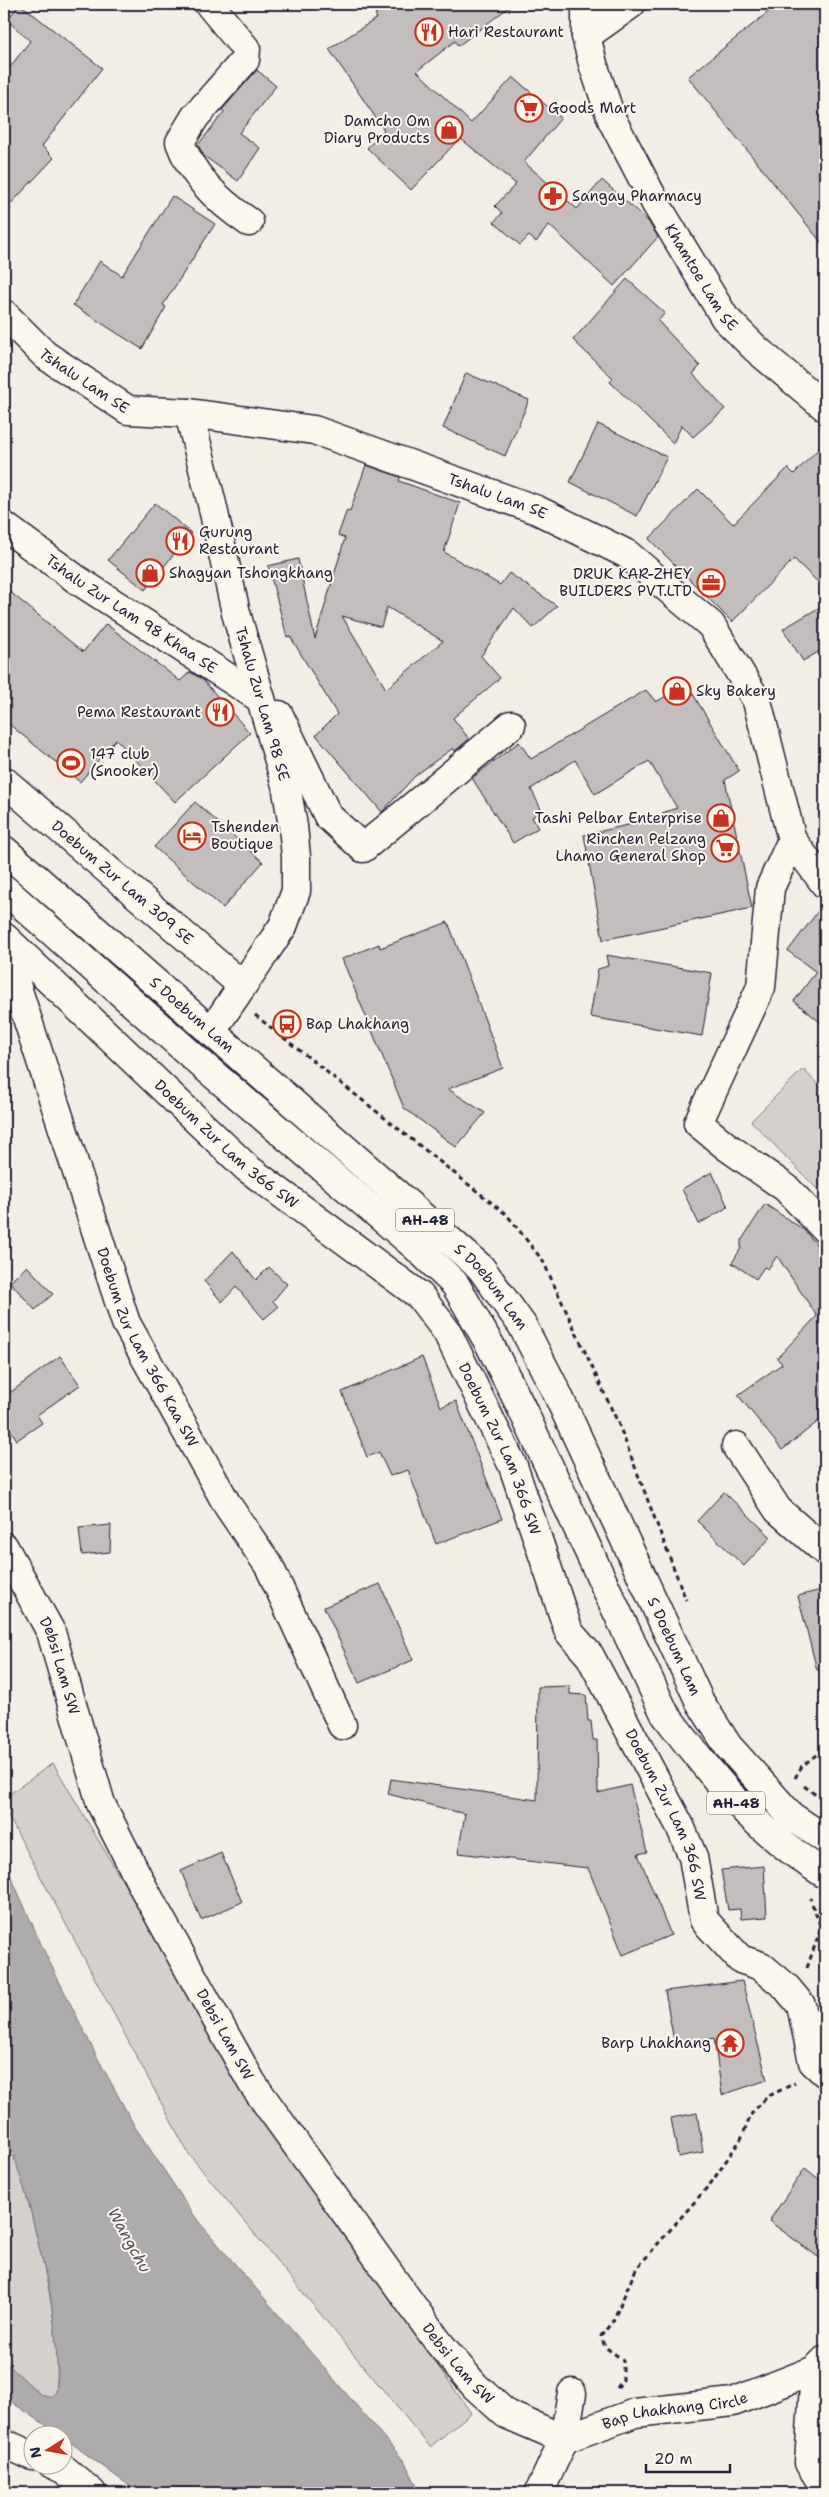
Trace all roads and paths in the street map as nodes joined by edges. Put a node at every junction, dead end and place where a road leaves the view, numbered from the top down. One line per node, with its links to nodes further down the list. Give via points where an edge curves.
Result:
1 (209, 4): 5 (main road, via 246,49 245,60 200,111 180,142 192,170 228,208)
2 (586, 4): 4 (main road, Khamtoe Lam SE)
3 (632, 4): 4 (main road)
4 (586, 36): 7 (main road, Khamtoe Lam SE, via 612,120 656,204 725,318 756,349)
5 (249, 222)
6 (4, 314): 8 (main road, Tshalu Lam SE, via 45,356 128,410)
7 (825, 407)
8 (189, 413): 10 (main road, Tshalu Zur Lam 98 SE); 14 (main road, Tshalu Lam SE, via 314,430 537,510 627,554 711,625 757,700)
9 (4, 526): 11 (main road, Tshalu Zur Lam 98 Khaa SE, via 76,579)
10 (248, 654): 11 (main road, Tshalu Zur Lam 98 SE); 12 (main road, via 328,816 363,848)
11 (260, 699): 20 (main road, Tshalu Zur Lam 98 SE, via 286,785 293,826 296,891 283,926)
12 (510, 725)
13 (4, 781): 20 (main road, Doebum Zur Lam 309 SE)
14 (792, 840): 16 (main road, Tshalu Lam SE); 22 (main road, via 770,888 761,987 698,1123 786,1188)
15 (4, 850): 21 (main road, S Doebum Lam / AH-48)
16 (825, 884)
17 (4, 889): 30 (main road, S Doebum Lam / AH-48, bridge, via 455,1284 490,1345 665,1714 743,1811)
18 (4, 937): 32 (main road, Doebum Zur Lam 366 SW, via 246,1168 420,1296 447,1332 513,1466 569,1632 590,1656 680,1826 693,1857 704,1920 740,1959 761,1966 786,1986 801,2005)
19 (4, 947): 26 (main road, Doebum Zur Lam 366 Kaa SW, via 126,1324 228,1506 269,1566)
20 (242, 985): 21 (main road, Tshalu Zur Lam 98 SE)
21 (211, 1032): 29 (main road, S Doebum Lam / AH-48, bridge, via 481,1268 522,1325 556,1391 700,1702 728,1746 790,1816)
22 (825, 1229)
23 (736, 1446): 25 (main road, via 778,1510)
24 (4, 1547): 36 (main road, Debsi Lam SW, via 51,1632 102,1804 144,1888 252,2083 439,2343 475,2386 506,2414)
25 (825, 1552)
26 (342, 1725)
27 (825, 1748): 28 (path, via 802,1766)
28 (794, 1780)
29 (825, 1839)
30 (817, 1884): 31 (path, via 821,1928)
31 (806, 1973)
32 (819, 2068): 35 (path, via 767,2097 752,2113 741,2140 711,2183 636,2268 613,2321 602,2336 606,2347 623,2360 623,2380)
33 (820, 2365): 36 (main road, Bap Lhakhang Circle, via 733,2402 635,2413); 40 (main road, via 809,2464)
34 (572, 2393): 36 (main road)
35 (613, 2394)
36 (564, 2439): 42 (main road)
37 (4, 2443): 38 (main road)
38 (22, 2451)
39 (70, 2474): 41 (main road)
40 (823, 2485)
41 (92, 2493)
42 (539, 2493)

